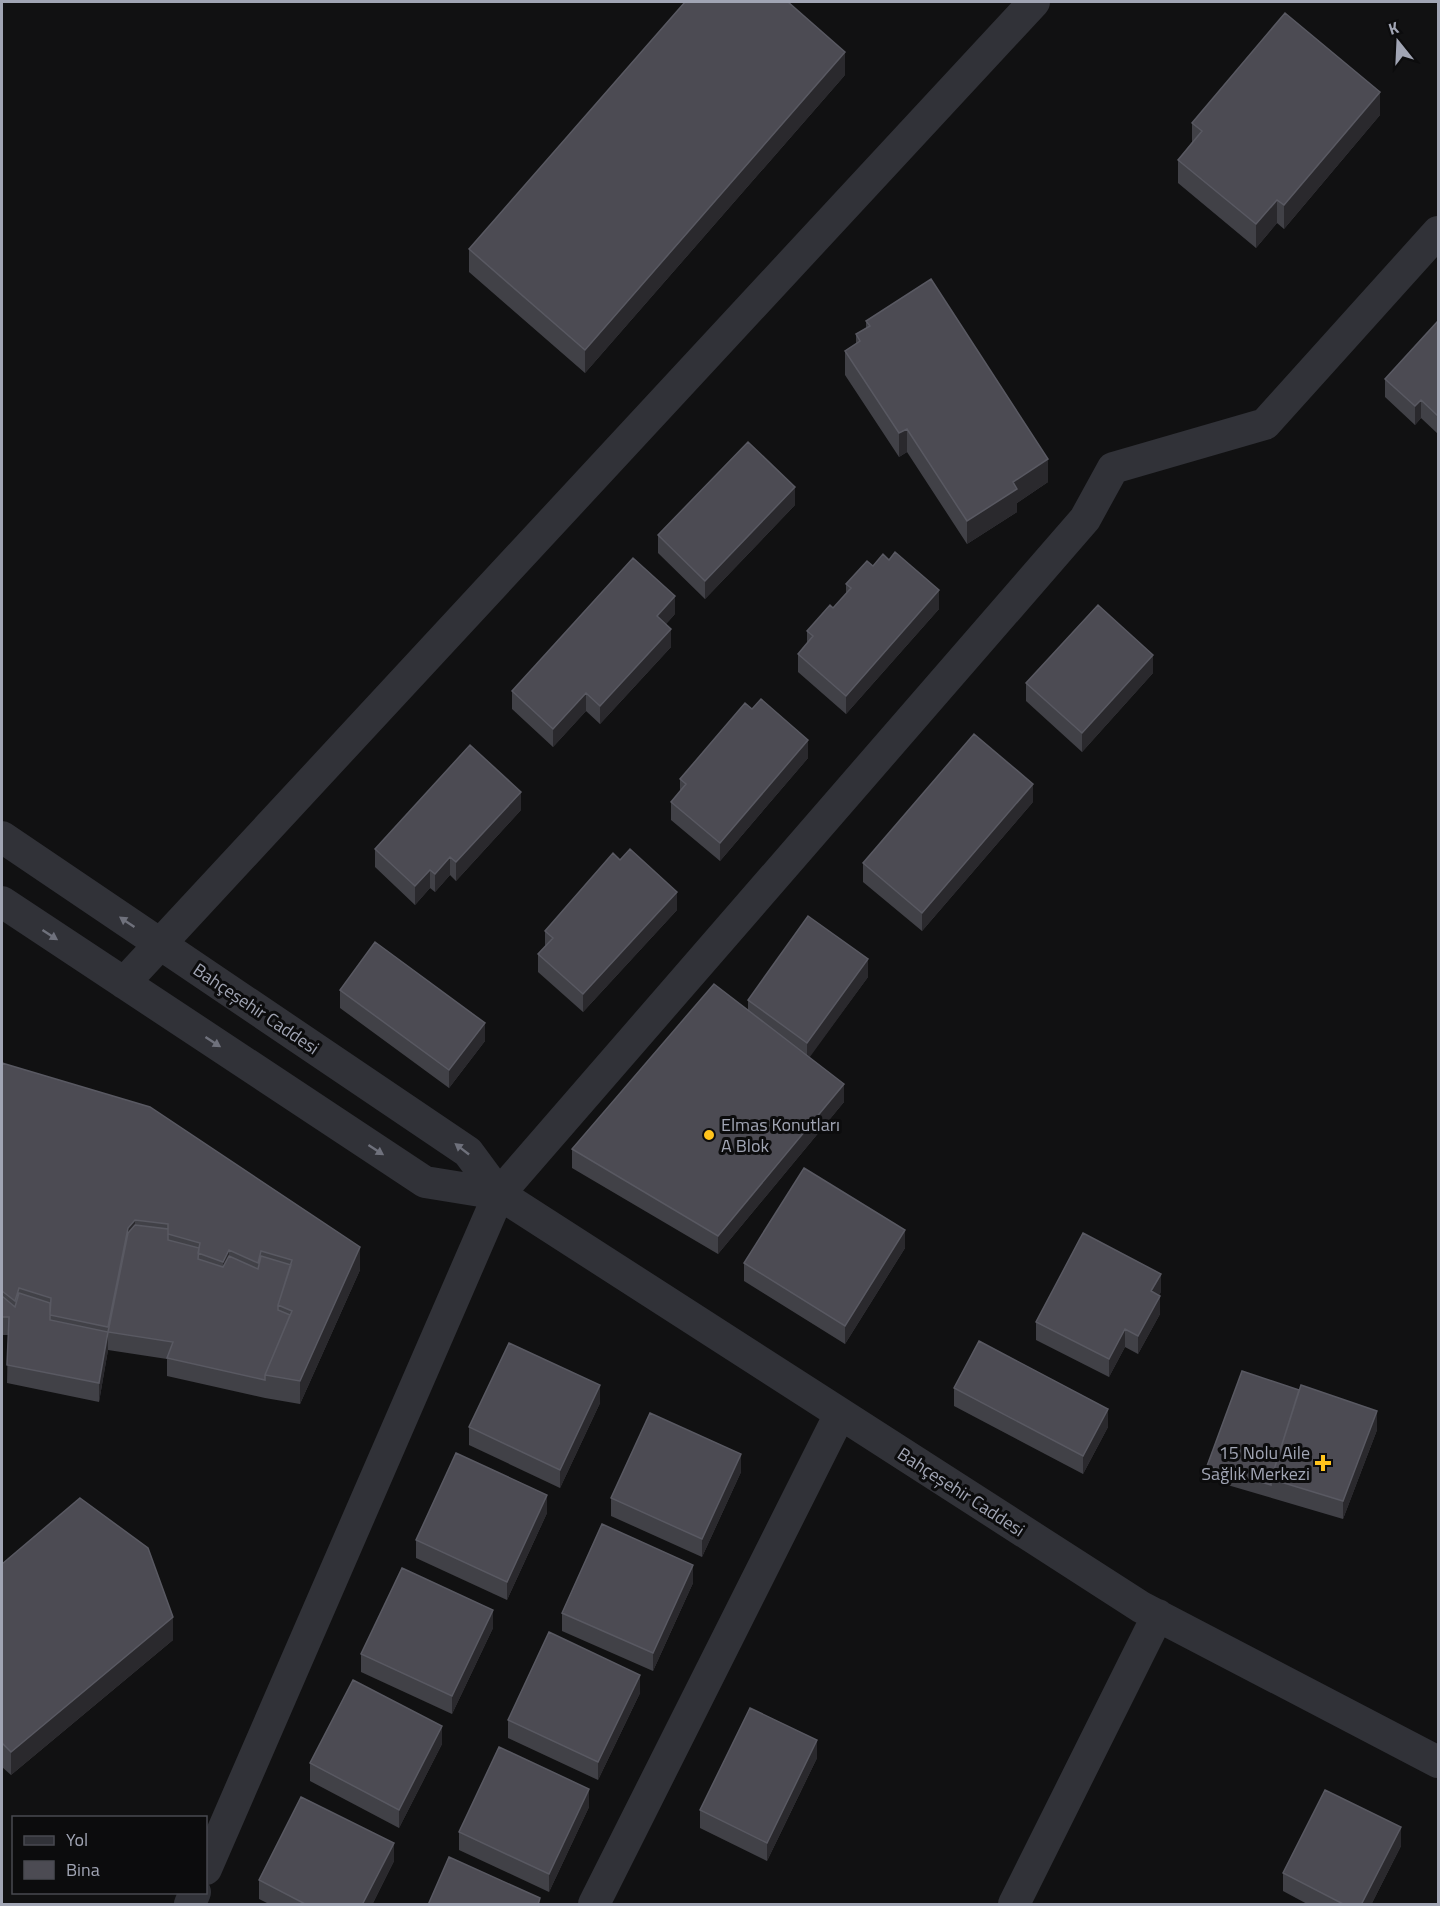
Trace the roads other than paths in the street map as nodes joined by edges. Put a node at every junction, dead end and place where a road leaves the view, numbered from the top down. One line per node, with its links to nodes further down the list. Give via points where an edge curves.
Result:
1 (1034, 2): 5 (street)
2 (1438, 232): 7 (street, via 1265,424 1113,468 1084,519)
3 (2, 837): 5 (street, Bahçeşehir Caddesi, one-way to 3)
4 (2, 902): 6 (street, Bahçeşehir Caddesi, one-way to 6)
5 (161, 945): 6 (street); 7 (street, Bahçeşehir Caddesi, one-way to 5, via 468,1152)
6 (124, 983): 7 (street, Bahçeşehir Caddesi, one-way to 7, via 425,1182)
7 (498, 1194): 8 (street, Bahçeşehir Caddesi); 11 (street)
8 (840, 1414): 9 (street, Bahçeşehir Caddesi); 12 (street)
9 (1158, 1615): 10 (street, Bahçeşehir Caddesi); 13 (street)
10 (1438, 1762)
11 (207, 1867)
12 (594, 1905)
13 (1014, 1905)

